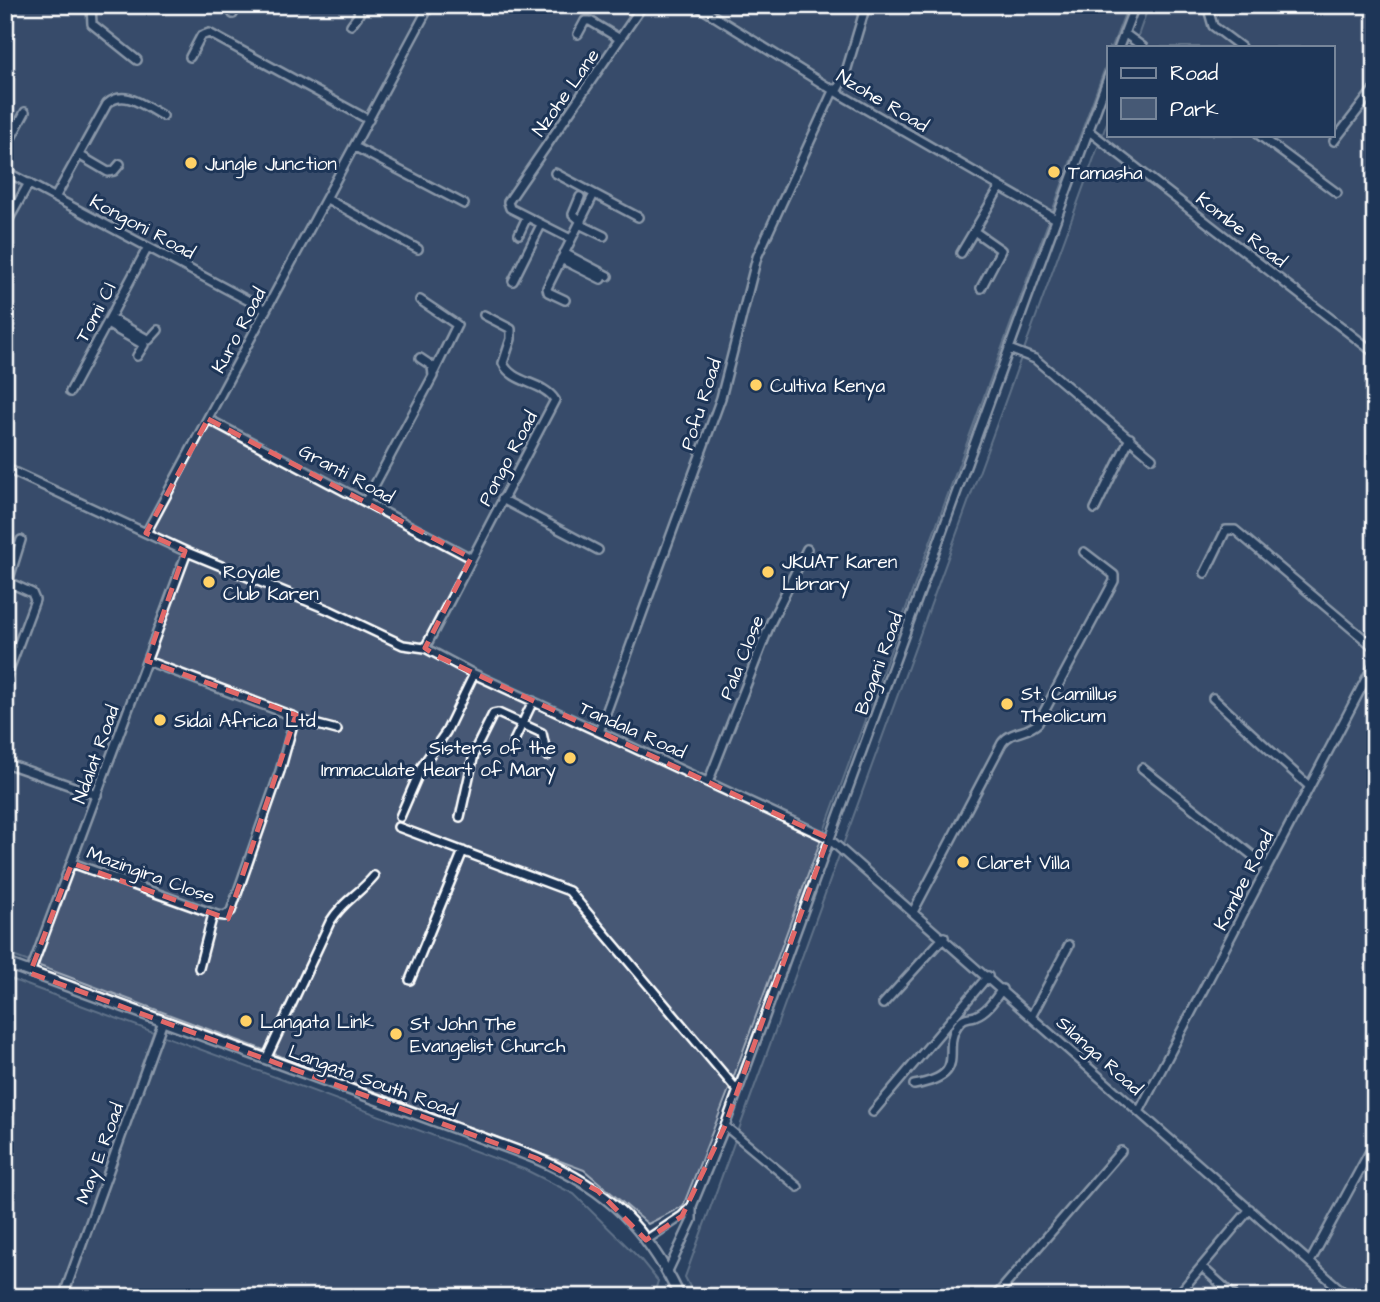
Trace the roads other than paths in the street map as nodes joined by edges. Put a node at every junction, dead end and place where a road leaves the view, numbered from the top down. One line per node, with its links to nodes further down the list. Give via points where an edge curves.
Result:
1 (91, 5): 20 (street, via 92,24)
2 (237, 5): 11 (street)
3 (357, 5): 12 (street, via 359,14)
4 (430, 5): 26 (street, Kuro Road)
5 (643, 5): 15 (street, Nzohe Lane)
6 (696, 5): 10 (street, Nzohe Road)
7 (866, 5): 23 (street, Pofu Road, via 845,75)
8 (1135, 5): 14 (street)
9 (1208, 5): 18 (street, via 1213,26)
10 (709, 9): 23 (street, Nzohe Road)
11 (233, 14)
12 (351, 25)
13 (578, 33): 15 (street, via 590,21)
14 (1124, 33): 16 (street); 17 (street)
15 (620, 39): 45 (street, Nzohe Lane, via 512,196 510,208)
16 (1119, 46)
17 (1142, 46)
18 (1240, 46)
19 (190, 57): 26 (street, via 201,36 209,33)
20 (137, 60)
21 (1107, 80): 27 (street, Bogani Road)
22 (1375, 88): 29 (street)
23 (835, 91): 37 (street, Nzohe Road); 99 (street, Pofu Road, via 757,257 721,398)
24 (25, 112): 31 (street)
25 (163, 116): 32 (street, via 125,97 114,98)
26 (369, 120): 30 (street, Kuro Road)
27 (1088, 131): 46 (street, Bogani Road); 68 (street, Kombe Road)
28 (1260, 136): 38 (street)
29 (1334, 141)
30 (355, 147): 42 (street, Kuro Road); 43 (street)
31 (5, 149)
32 (79, 155): 33 (street, via 108,172); 40 (street)
33 (120, 164)
34 (5, 171): 36 (street, Kongoni Road)
35 (555, 173): 39 (street)
36 (29, 183): 40 (street, Kongoni Road); 49 (street)
37 (1000, 187): 46 (street, Nzohe Road); 50 (street)
38 (1337, 193)
39 (594, 194): 44 (street); 47 (street)
40 (55, 196): 54 (street, Kongoni Road)
41 (580, 197): 47 (street, via 573,214)
42 (327, 199): 55 (street); 63 (street, Kuro Road)
43 (464, 204)
44 (638, 217)
45 (527, 218): 48 (street); 51 (street)
46 (1056, 219): 67 (street, Bogani Road)
47 (580, 222): 52 (street); 53 (street)
48 (541, 225): 53 (street); 59 (street)
49 (5, 226)
50 (974, 231): 56 (street); 60 (street, via 1001,250)
51 (519, 234)
52 (604, 236)
53 (571, 239): 57 (street)
54 (148, 247): 63 (street, Kongoni Road); 65 (street, Tomi Cl)
55 (418, 249)
56 (961, 253)
57 (562, 256): 58 (street); 62 (street, via 547,290)
58 (604, 278)
59 (513, 281)
60 (981, 288)
61 (420, 300): 71 (street, via 457,325)
62 (565, 300)
63 (266, 310): 73 (street, Kuro Road)
64 (484, 315): 77 (street, Pongo Road, via 511,329 503,363 507,371 555,400)
65 (109, 321): 66 (street, via 149,340); 69 (street, via 144,345); 72 (street, Tomi Cl)
66 (158, 330)
67 (1009, 349): 74 (street, via 1035,359); 110 (street, Bogani Road)
68 (1375, 353)
69 (137, 356)
70 (420, 358): 71 (street)
71 (434, 372): 78 (street)
72 (70, 392)
73 (208, 419): 78 (street, Granti Road); 80 (street, Kuro Road)
74 (1130, 438): 75 (street); 79 (street)
75 (1152, 458)
76 (5, 468): 80 (street)
77 (502, 499): 83 (street); 86 (street, Pongo Road)
78 (366, 501): 86 (street, Granti Road)
79 (1095, 509)
80 (146, 533): 84 (street, Tandala Road)
81 (21, 540): 93 (street, via 8,582 32,593 35,600)
82 (807, 549): 104 (street, Pala Close, via 771,622)
83 (598, 550)
84 (184, 551): 88 (street, Tandala Road, via 402,645); 90 (street, Ndalat Road)
85 (1084, 552): 115 (street, via 1114,575 1114,582 1038,723 1004,740)
86 (471, 558): 88 (street, Pongo Road)
87 (1205, 573): 89 (street, via 1226,530 1235,530)
88 (425, 648): 92 (street, Tandala Road)
89 (1375, 648)
90 (147, 661): 96 (street, via 288,712); 106 (street, Ndalat Road)
91 (1375, 662): 105 (street, Kombe Road)
92 (474, 674): 95 (street, Tandala Road); 107 (street, via 446,732 422,766)
93 (5, 681)
94 (1213, 698): 105 (street)
95 (533, 701): 97 (street); 99 (street, Tandala Road)
96 (295, 719): 98 (street); 116 (street, Mazingira Close, via 231,911 225,916)
97 (522, 724): 100 (street); 101 (street, via 542,733); 108 (street, via 493,714 475,750)
98 (337, 730)
99 (599, 732): 104 (street, Tandala Road)
100 (513, 743)
101 (547, 756)
102 (5, 763): 106 (street)
103 (1142, 768): 113 (street)
104 (709, 780): 110 (street, Tandala Road)
105 (1309, 786): 113 (street, Kombe Road)
106 (97, 795): 112 (street, Ndalat Road)
107 (400, 817)
108 (460, 817)
109 (398, 827): 111 (street)
110 (828, 838): 115 (street, Silanga Road); 130 (street, Bogani Road)
111 (463, 851): 123 (street); 130 (street, via 574,895)
112 (72, 863): 116 (street, Mazingira Close); 121 (street, Ndalat Road)
113 (1267, 867): 132 (street, Kombe Road)
114 (374, 876): 128 (street, via 357,896 342,902 330,922)
115 (913, 912): 117 (street, Silanga Road)
116 (213, 914): 120 (street)
117 (944, 937): 122 (street, Silanga Road); 125 (street)
118 (1069, 945): 126 (street)
119 (5, 963): 121 (street, Langata South Road)
120 (199, 968)
121 (30, 973): 127 (street, Langata South Road)
122 (988, 976): 124 (street, Silanga Road); 131 (street)
123 (410, 980)
124 (1002, 989): 126 (street, Silanga Road); 129 (street, via 988,1008 958,1025 947,1072 935,1082)
125 (883, 1004)
126 (1032, 1015): 132 (street, Silanga Road)
127 (163, 1021): 128 (street, Langata South Road); 143 (street, May E Road)
128 (266, 1059): 139 (street, Langata South Road, via 559,1169 610,1200)
129 (914, 1086)
130 (737, 1090): 133 (street, Bogani Road)
131 (873, 1112)
132 (1139, 1112): 138 (street, Silanga Road)
133 (725, 1126): 136 (street); 137 (street, Bogani Road)
134 (1375, 1142): 140 (street)
135 (1121, 1150): 145 (street)
136 (798, 1187)
137 (692, 1206): 139 (street, Bogani Road); 142 (street, via 692,1220)
138 (1250, 1209): 140 (street, Silanga Road); 141 (street)
139 (646, 1240): 142 (street, Langata South Road)
140 (1310, 1262): 148 (street, Silanga Road)
141 (1202, 1267): 146 (street); 147 (street)
142 (668, 1272): 144 (street, Langata South Road)
143 (63, 1297)
144 (680, 1297)
145 (995, 1297)
146 (1176, 1297)
147 (1235, 1297)
148 (1349, 1297)

